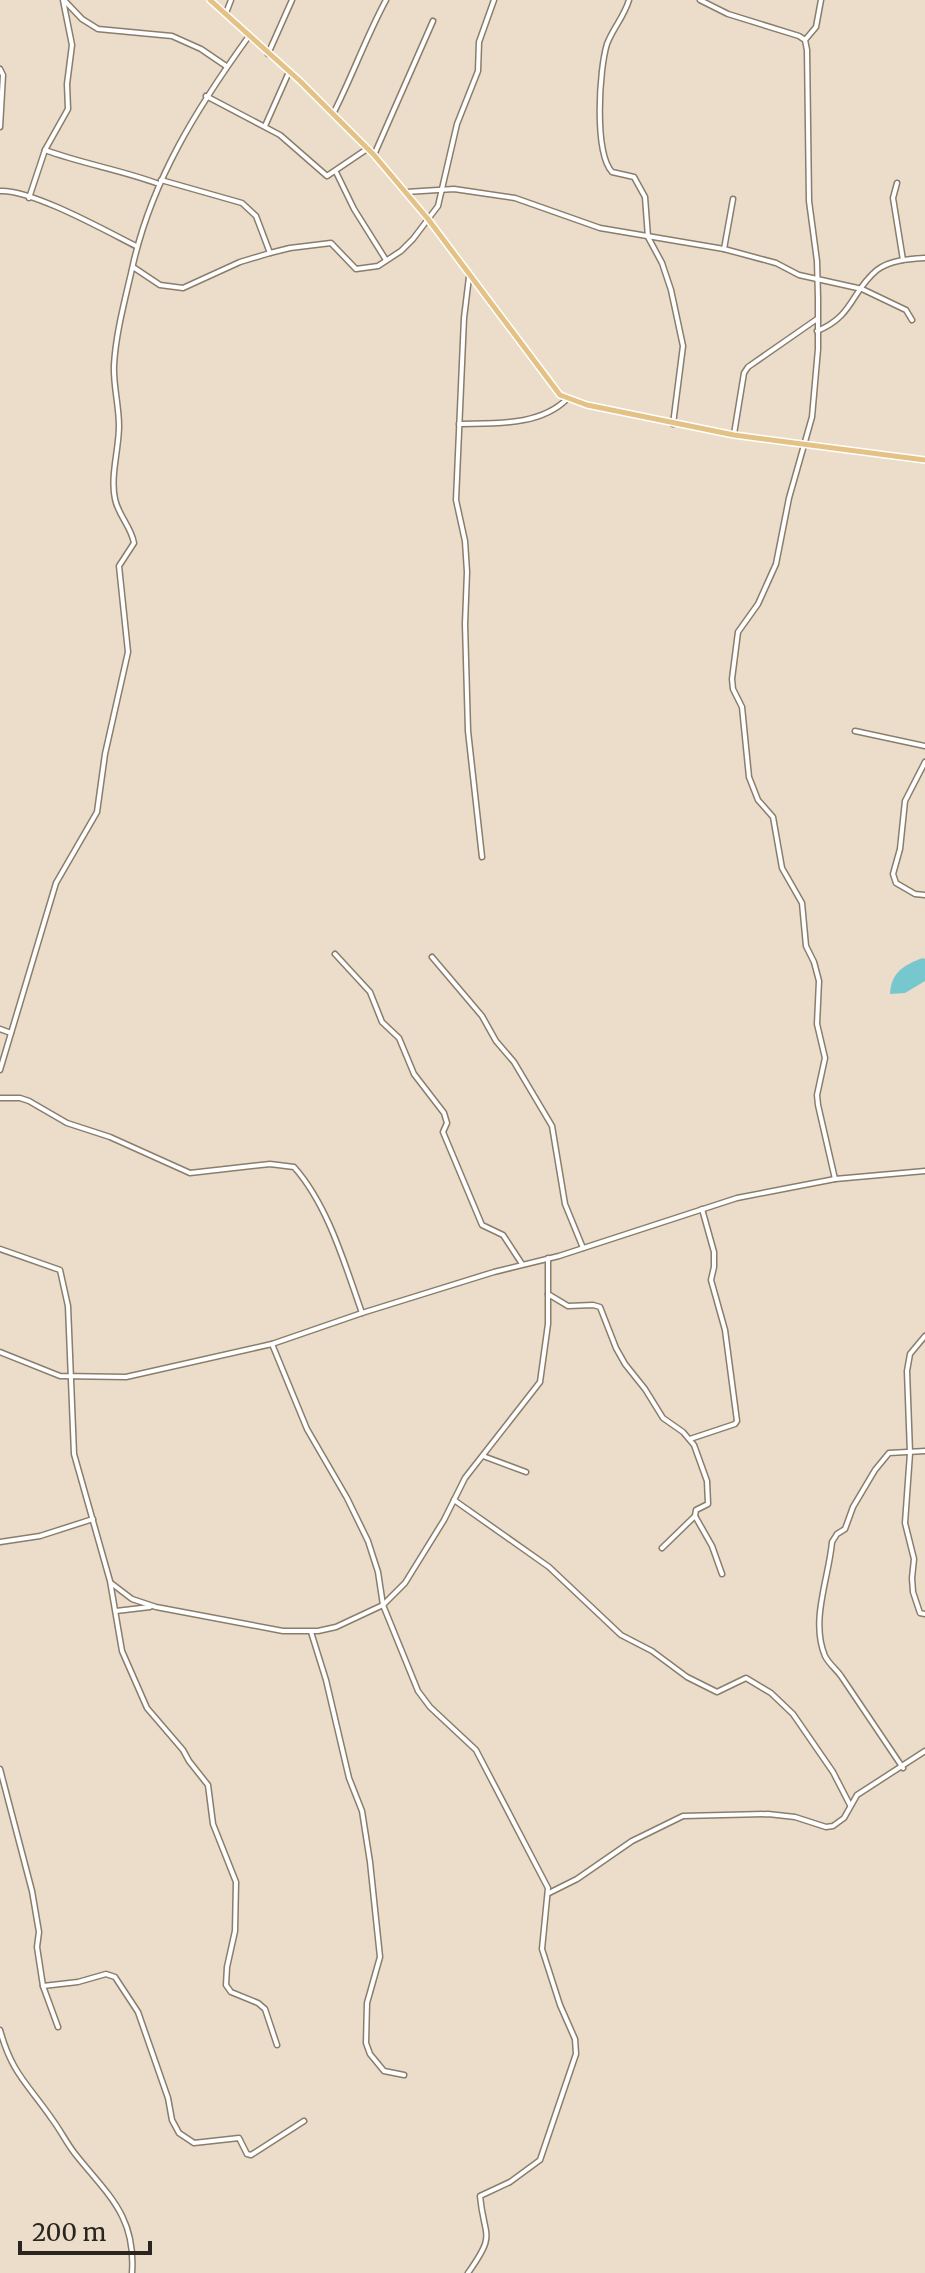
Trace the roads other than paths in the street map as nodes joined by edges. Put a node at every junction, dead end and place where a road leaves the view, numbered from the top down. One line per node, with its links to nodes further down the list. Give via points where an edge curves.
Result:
1 (64, 0): 15 (street, via 98,29 172,36); 23 (street, via 72,45 68,109)
2 (210, 0): 10 (main road)
3 (231, 0): 10 (street)
4 (292, 0): 14 (street)
5 (386, 0): 19 (street)
6 (494, 0): 28 (street)
7 (629, 0): 34 (street, via 605,53 600,142 612,172 634,177 642,188)
8 (700, 0): 13 (street)
9 (821, 0): 13 (street, via 816,27)
10 (226, 13): 12 (main road)
11 (433, 21): 24 (street)
12 (249, 36): 14 (main road); 15 (street)
13 (805, 40): 43 (street, via 809,201)
14 (268, 54): 17 (main road)
15 (227, 67): 18 (street)
16 (0, 69): 21 (street)
17 (289, 72): 19 (main road); 20 (street)
18 (206, 96): 20 (street); 26 (street)
19 (333, 114): 22 (main road)
20 (265, 126): 25 (street, via 324,175)
21 (0, 127)
22 (367, 149): 24 (main road); 25 (street)
23 (45, 150): 26 (street); 31 (street)
24 (374, 155): 30 (main road)
25 (336, 172): 40 (street)
26 (160, 182): 35 (street); 37 (street, via 242,203 256,216)
27 (897, 183): 39 (street, via 893,198)
28 (443, 190): 30 (street); 33 (street); 34 (street, via 515,198 600,228)
29 (0, 191): 31 (street)
30 (404, 192): 33 (main road)
31 (29, 198): 35 (street)
32 (733, 199): 36 (street)
33 (428, 219): 40 (street); 42 (main road)
34 (648, 237): 36 (street); 50 (street, via 671,290 683,346)
35 (136, 246): 41 (street)
36 (724, 249): 43 (street)
37 (270, 253): 40 (street, via 331,243 356,269); 41 (street, via 183,288 160,285)
38 (925, 258): 39 (street)
39 (903, 260): 44 (street, via 875,272)
40 (386, 261)
41 (133, 267): 62 (street, via 114,367 119,424 114,496 134,543 119,566 128,652 97,812 56,883)
42 (469, 277): 48 (main road); 49 (street)
43 (817, 277): 44 (street); 45 (street)
44 (862, 289): 46 (street, via 906,310); 47 (street, via 838,321)
45 (817, 319): 47 (street); 51 (street, via 748,367)
46 (912, 320)
47 (817, 331): 52 (street)
48 (567, 399): 49 (street, via 538,418); 50 (main road)
49 (459, 424): 57 (street, via 456,500 467,572 468,731)
50 (673, 424): 51 (main road)
51 (734, 435): 52 (main road)
52 (806, 444): 53 (main road); 66 (street, via 776,564 736,639 732,679 742,707 749,777 758,800 773,817 782,868 802,903 806,946 819,981 817,1024 825,1058 817,1095)
53 (925, 460)
54 (855, 731): 55 (street)
55 (925, 746)
56 (925, 762): 58 (street, via 905,801 893,874 896,883)
57 (482, 857)
58 (925, 895)
59 (335, 954): 71 (street, via 370,992 382,1022 402,1043 414,1074 444,1113 443,1132 482,1225 503,1235)
60 (432, 957): 68 (street, via 482,1016 547,1117 565,1204)
61 (0, 1029): 62 (street)
62 (11, 1033): 63 (street)
63 (0, 1070)
64 (0, 1098): 73 (street, via 29,1101 67,1123 190,1173 270,1164 294,1167 335,1240)
65 (925, 1172): 66 (street)
66 (835, 1179): 67 (street)
67 (702, 1209): 68 (street); 78 (street, via 714,1252 711,1280 725,1330 737,1421)
68 (583, 1248): 70 (street)
69 (0, 1249): 77 (street, via 60,1270 68,1306)
70 (548, 1258): 71 (street); 72 (street)
71 (522, 1264): 73 (street)
72 (548, 1294): 78 (street, via 568,1306 600,1307 625,1364 663,1418); 81 (street, via 540,1382)
73 (362, 1313): 75 (street)
74 (925, 1336): 80 (street, via 908,1361)
75 (272, 1344): 77 (street, via 126,1377); 90 (street, via 307,1429 359,1520 378,1572)
76 (0, 1352): 77 (street)
77 (70, 1378): 85 (street, via 74,1454)
78 (690, 1439): 84 (street, via 710,1495)
79 (925, 1451): 80 (street)
80 (910, 1453): 93 (street, via 906,1528 914,1559 913,1592); 96 (street, via 893,1452 884,1458 845,1529 834,1538 819,1624 829,1662)
81 (483, 1456): 82 (street); 83 (street)
82 (526, 1472)
83 (454, 1500): 90 (street, via 405,1583); 98 (street, via 549,1567 621,1635 687,1677 717,1692 746,1678 771,1693 793,1714)
84 (695, 1516): 87 (street); 88 (street)
85 (93, 1519): 86 (street); 89 (street)
86 (0, 1542)
87 (662, 1548)
88 (722, 1574)
89 (110, 1581): 91 (street, via 132,1599); 92 (street)
90 (383, 1605): 94 (street, via 336,1627); 99 (street, via 418,1691 476,1750)
91 (156, 1607): 92 (street); 94 (street)
92 (116, 1611): 103 (street, via 122,1651 144,1703 211,1795 213,1824 236,1882 227,1989 265,2009)
93 (925, 1614)
94 (311, 1632): 104 (street, via 362,1811 370,1862 380,1957 367,2003 366,2043 384,2071)
95 (925, 1751): 96 (street)
96 (903, 1768): 98 (street, via 867,1788)
97 (0, 1769): 100 (street, via 32,1891)
98 (850, 1805): 99 (street, via 844,1818 830,1827 768,1814 683,1816)
99 (549, 1893): 107 (street, via 542,1949 576,2054 540,2160 480,2196 486,2246)
100 (43, 1986): 101 (street); 105 (street, via 106,1974 115,1977 138,2012 174,2126 186,2139 202,2143 239,2138 251,2155)
101 (58, 2027)
102 (0, 2030): 106 (street, via 19,2078 111,2195 129,2235)
103 (277, 2045)
104 (404, 2075)
105 (304, 2121)
106 (132, 2273)
107 (468, 2273)

